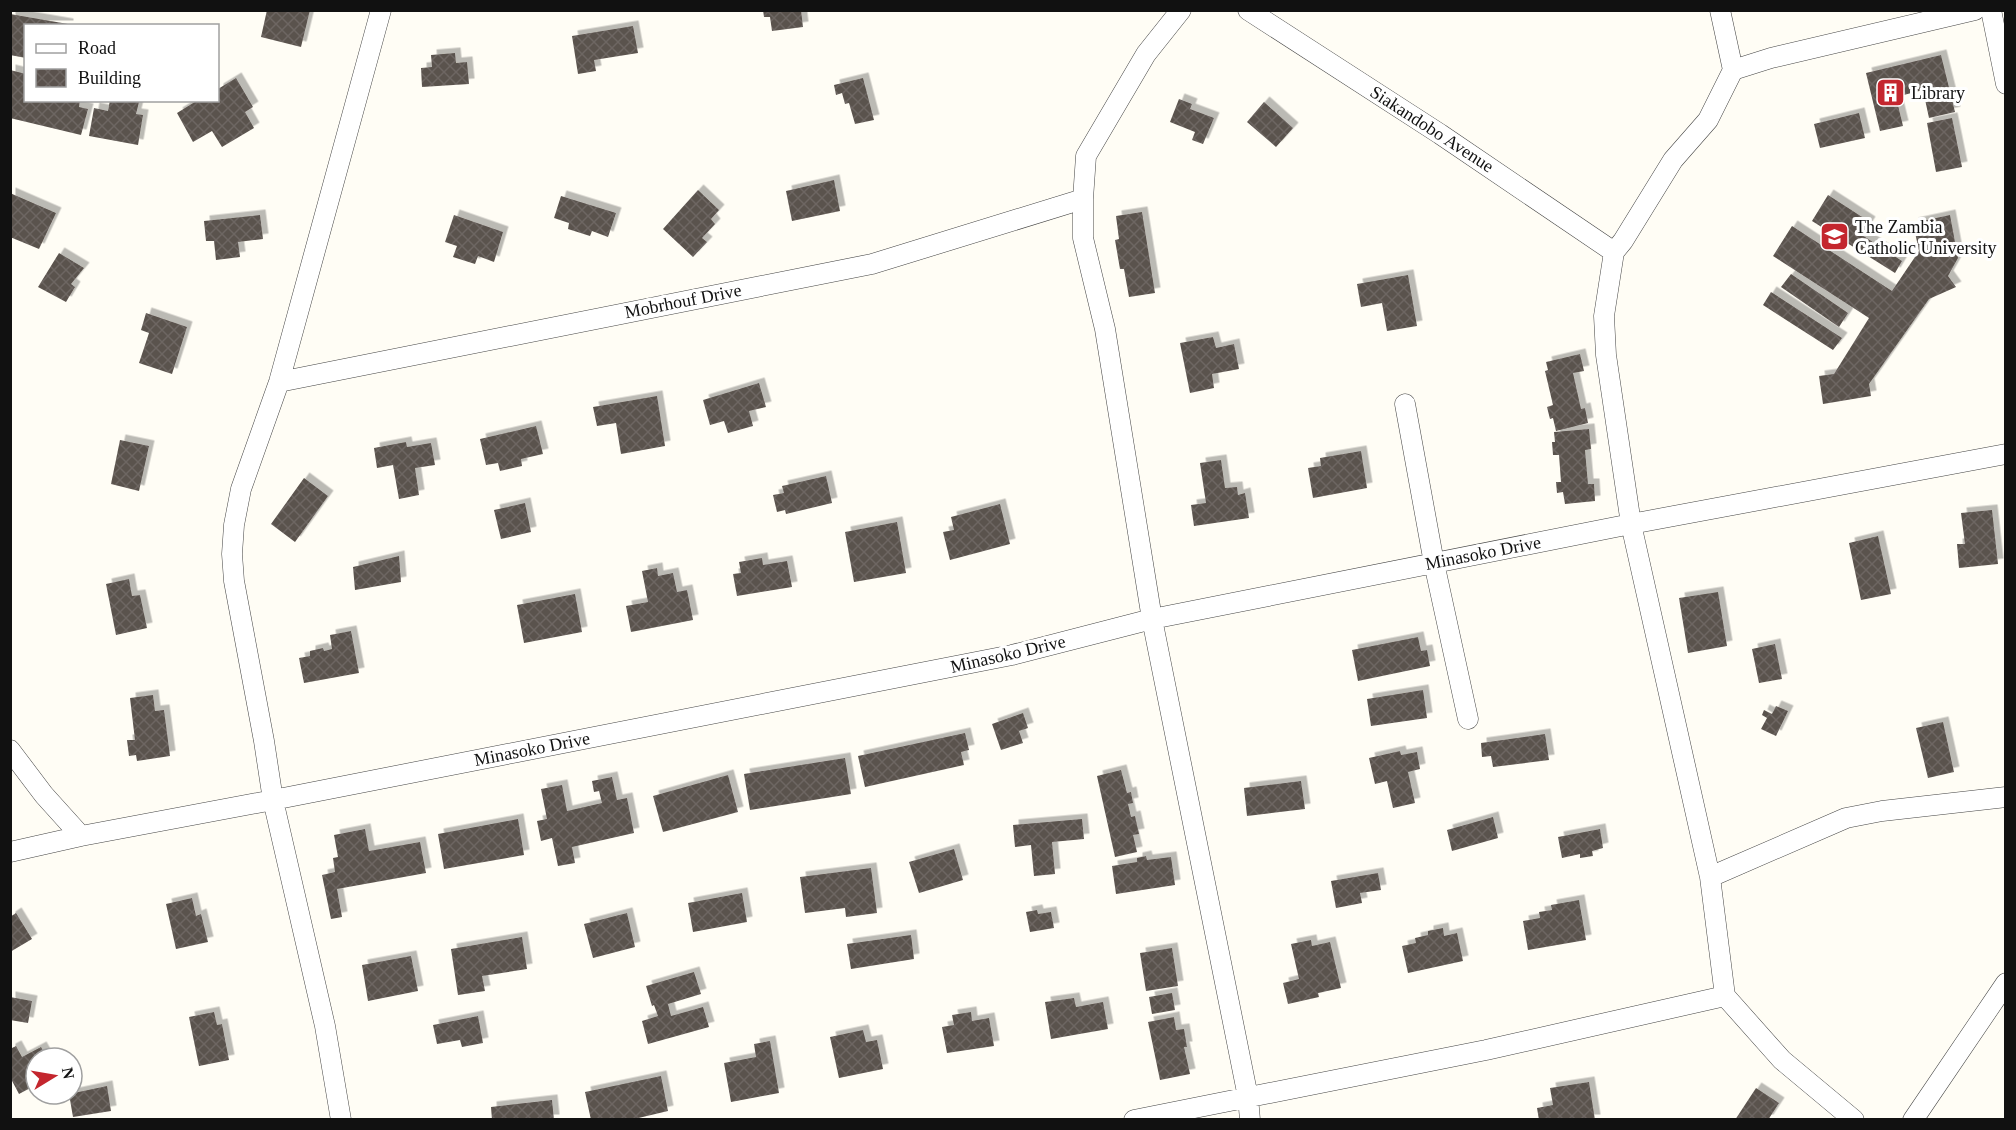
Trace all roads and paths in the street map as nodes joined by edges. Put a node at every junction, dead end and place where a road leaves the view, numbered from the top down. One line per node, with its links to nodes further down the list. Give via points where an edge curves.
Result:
1 (381, 10): 11 (street)
2 (1181, 10): 9 (street, via 1146,54 1096,136 1086,156)
3 (1248, 10): 10 (street, Siakandobo Avenue)
4 (1720, 10): 7 (street)
5 (1976, 10): 7 (street)
6 (1991, 10): 8 (street)
7 (1732, 70): 10 (street, via 1708,120 1673,160)
8 (2006, 84)
9 (1083, 199): 11 (street, Mobrhouf Drive, via 872,264); 16 (street, via 1083,238 1105,329)
10 (1614, 252): 14 (street, via 1604,316 1606,356)
11 (279, 382): 20 (street, via 241,489 232,554)
12 (1405, 404): 15 (street)
13 (2006, 454): 14 (street, Minasoko Drive)
14 (1631, 524): 15 (street, Minasoko Drive); 23 (street)
15 (1434, 563): 16 (street, Minasoko Drive); 17 (street)
16 (1152, 619): 20 (street, Minasoko Drive, via 1012,655); 26 (street)
17 (1468, 719)
18 (10, 750): 21 (street)
19 (2006, 796): 23 (street, via 1846,818)
20 (273, 800): 21 (street, Minasoko Drive); 27 (street, via 325,1026)
21 (81, 836): 22 (street, Minasoko Drive)
22 (10, 852)
23 (1710, 877): 25 (street)
24 (2006, 983): 31 (street)
25 (1725, 996): 26 (street, via 1486,1050); 30 (street, via 1782,1060)
26 (1248, 1097): 28 (street); 29 (street)
27 (341, 1119)
28 (1134, 1119)
29 (1250, 1119)
30 (1854, 1119)
31 (1913, 1119)

